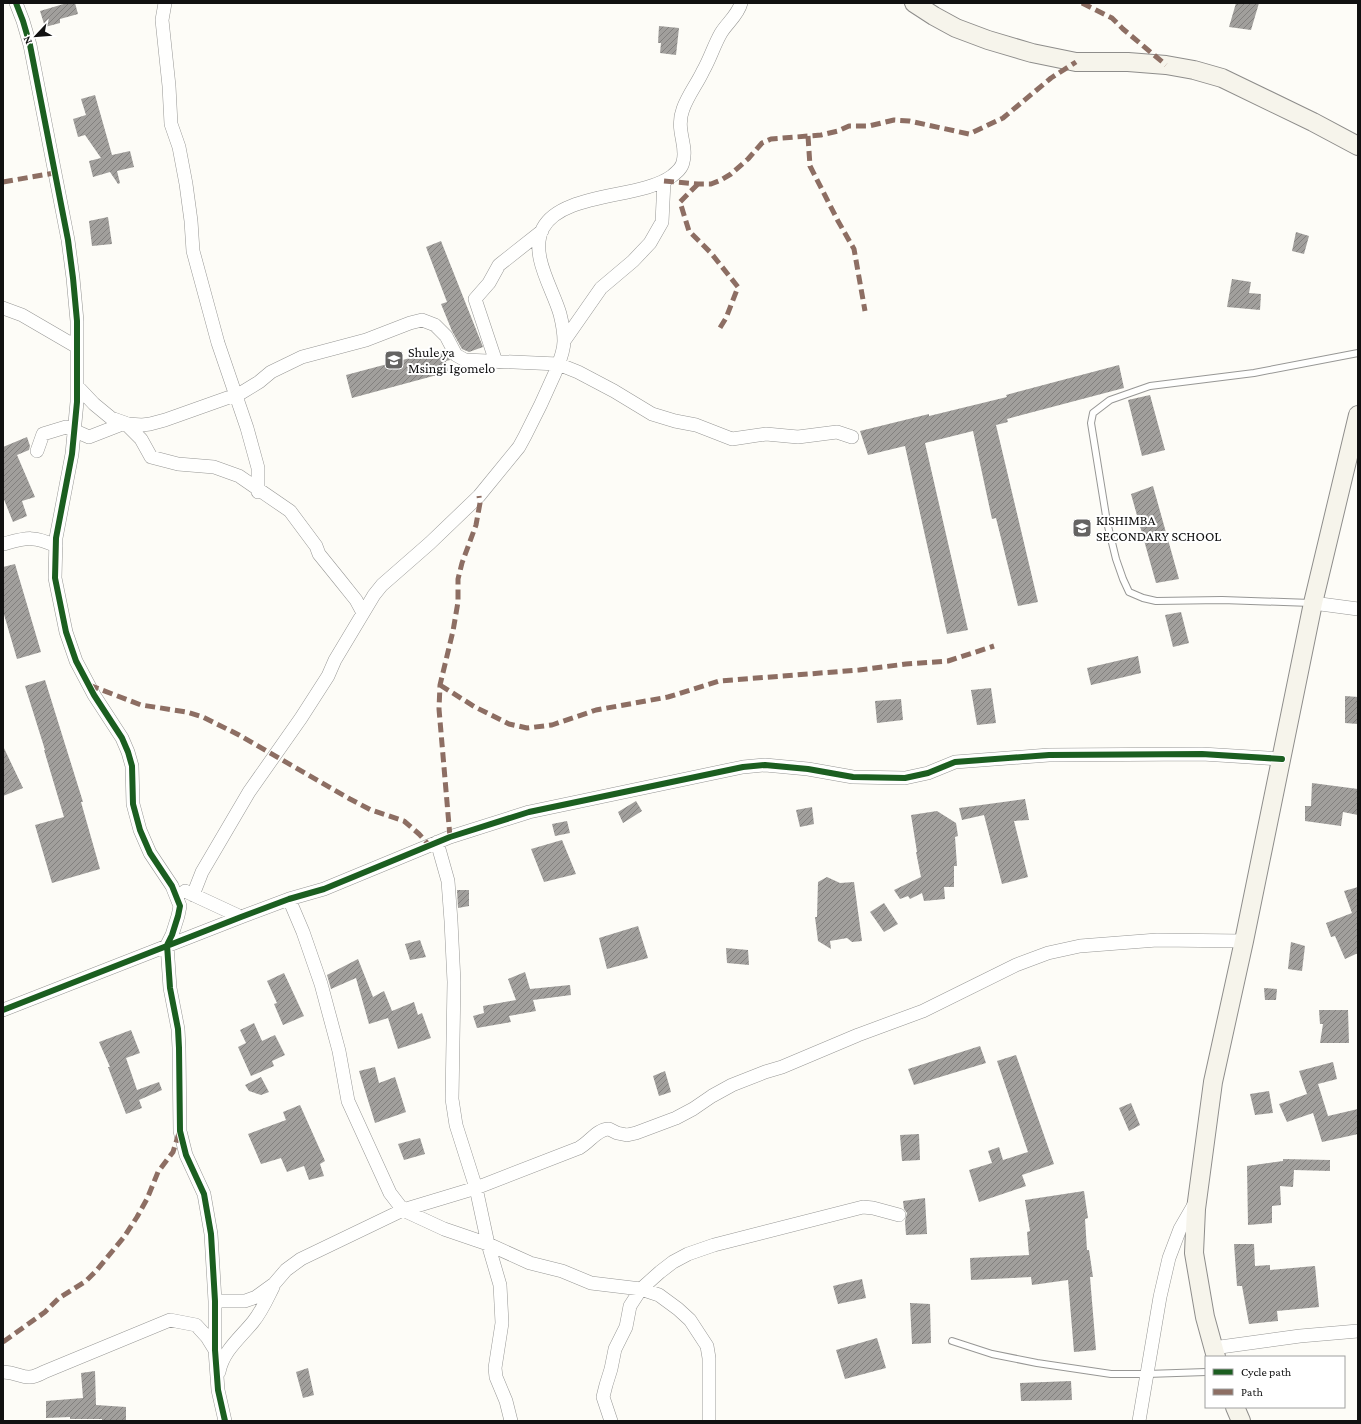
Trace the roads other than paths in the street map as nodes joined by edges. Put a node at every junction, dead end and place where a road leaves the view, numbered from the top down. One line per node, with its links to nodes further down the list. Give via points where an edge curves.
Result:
1 (16, 3): 10 (street, via 30,45 68,240 77,321)
2 (165, 3): 15 (street, via 162,20 171,124 179,147 186,184 193,251 218,343)
3 (740, 3): 6 (street, via 687,99 680,119 683,163 680,170)
4 (914, 3): 5 (street, via 956,28 1032,53 1076,62 1128,62 1166,66 1222,78)
5 (1358, 146)
6 (664, 181): 7 (street, via 573,206 554,216); 9 (street, via 662,222 650,243 601,288)
7 (542, 231): 9 (street, via 539,248 542,267 560,316); 12 (street, via 500,265 476,299)
8 (3, 308): 10 (street, via 22,315)
9 (564, 341): 13 (street)
10 (77, 347): 14 (street)
11 (1358, 353): 24 (lane, via 1254,373 1150,386 1110,400 1093,413 1091,423 1106,522 1116,559 1129,592 1156,601)
12 (496, 362): 13 (street); 15 (street, via 465,360 456,355 446,336 435,325 422,320 366,340 302,357 271,372)
13 (558, 364): 19 (street, via 614,391 652,414 696,425 732,439 766,434 798,437 837,432); 26 (street, via 536,416 519,447 479,496 382,585)
14 (78, 386): 17 (street, via 103,412); 18 (street)
15 (237, 395): 17 (street, via 150,424); 21 (street, via 258,468)
16 (1358, 415): 24 (street)
17 (125, 423): 18 (street, via 89,437); 21 (street, via 141,439 152,457 178,464 214,467 239,476)
18 (74, 431): 20 (street, via 66,427 42,434); 23 (street)
19 (852, 436)
20 (37, 451)
21 (258, 490): 26 (street, via 290,511 319,554 356,600)
22 (3, 544): 23 (street, via 38,538)
23 (56, 546): 29 (street, via 55,578 58,599 73,654 128,752 132,766 133,804 140,830 150,853)
24 (1312, 603): 25 (street); 27 (street)
25 (1358, 608)
26 (362, 612): 30 (street, via 328,676 249,792 202,872)
27 (1282, 759): 28 (street, via 1202,754 1049,755 955,762 928,773 906,778 853,777 808,769 750,766 529,812); 33 (street)
28 (438, 842): 31 (street, via 324,889); 36 (street, via 448,881 451,922 454,982 452,1099 456,1125)
29 (172, 886): 30 (street); 34 (street, via 180,906)
30 (193, 895): 32 (street)
31 (289, 900): 32 (street); 38 (street, via 321,984 348,1101 390,1193)
32 (241, 917): 34 (street)
33 (1244, 941): 36 (street, via 1157,940 1080,946 1048,953 1016,965 924,1011 732,1085 676,1118 627,1135 609,1129 600,1130 579,1148); 37 (street, via 1213,1082)
34 (167, 945): 35 (street); 43 (street, via 170,988 178,1029 180,1131 186,1155 204,1194 211,1234)
35 (3, 1010)
36 (476, 1188): 38 (street); 40 (street)
37 (1197, 1200): 47 (street, via 1194,1253 1205,1317); 50 (street, via 1180,1229 1169,1258)
38 (403, 1210): 40 (street, via 444,1229); 41 (street, via 301,1259 286,1270)
39 (899, 1215): 42 (street, via 863,1207 714,1245 673,1262)
40 (488, 1244): 42 (street, via 530,1263 562,1271 591,1283); 54 (street, via 500,1285 502,1304 496,1378)
41 (274, 1284): 43 (street, via 249,1300); 51 (street, via 261,1311 231,1345 220,1366)
42 (641, 1289): 55 (street, via 630,1306 626,1327 615,1348 612,1369 603,1396); 56 (street, via 659,1295 678,1309 690,1320 704,1342 708,1350)
43 (215, 1301): 46 (street)
44 (1358, 1331): 47 (street, via 1300,1336)
45 (952, 1342): 50 (lane, via 992,1354 1037,1363 1111,1374)
46 (216, 1350): 48 (street, via 196,1325 170,1320 34,1377); 51 (street)
47 (1215, 1352)
48 (3, 1372)
49 (1205, 1372): 50 (lane)
50 (1147, 1374): 57 (street)
51 (217, 1380): 53 (street)
52 (1235, 1408): 58 (street)
53 (225, 1421)
54 (511, 1421)
55 (611, 1421)
56 (709, 1421)
57 (1139, 1421)
58 (1241, 1421)

